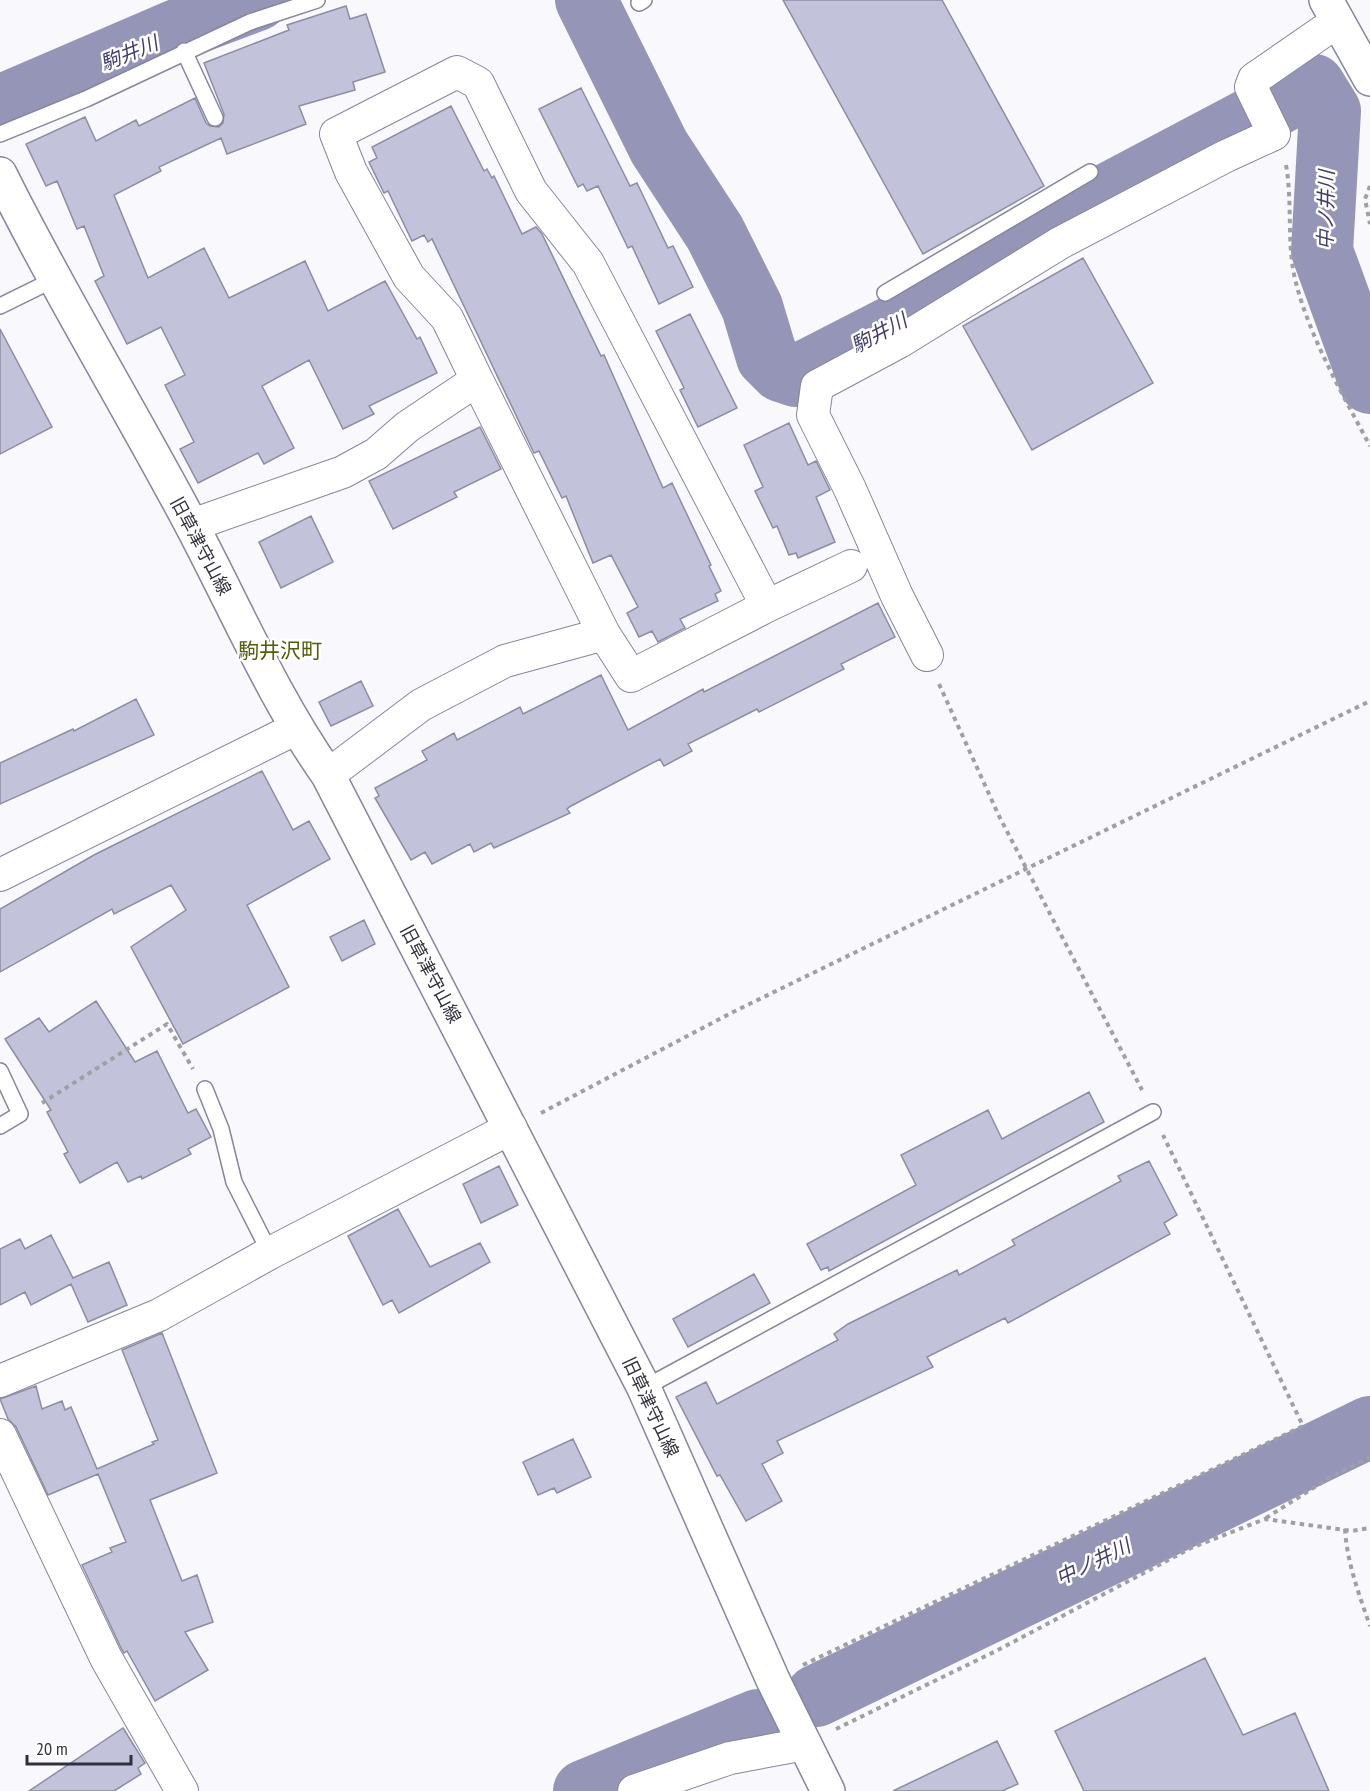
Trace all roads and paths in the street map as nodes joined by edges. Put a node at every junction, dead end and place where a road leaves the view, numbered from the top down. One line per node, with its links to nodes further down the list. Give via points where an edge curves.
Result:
1 (317, 0): 3 (lane, via 250,22)
2 (1338, 20): 4 (street); 6 (street, via 1254,79 1251,87)
3 (184, 51): 5 (lane); 7 (lane, via 86,99)
4 (1370, 79)
5 (215, 118)
6 (1273, 130): 16 (path, via 1284,152 1288,178 1289,235 1296,283 1312,327); 21 (street, via 1060,243 899,342 818,386 813,415)
7 (0, 134)
8 (1090, 172): 13 (lane)
9 (0, 174): 12 (street, 旧草津守山線)
10 (1370, 186): 11 (path, via 1365,199)
11 (1370, 224)
12 (56, 279): 14 (lane); 17 (street, 旧草津守山線)
13 (885, 293)
14 (0, 306)
15 (477, 380): 17 (street, via 406,427 376,454 343,472); 19 (street, via 447,318 409,277 351,172 336,134 457,72 478,83 531,191 588,263); 20 (street)
16 (1370, 446)
17 (192, 525): 23 (street, 旧草津守山線)
18 (851, 566): 19 (street)
19 (767, 606): 20 (street, via 631,676)
20 (604, 634): 24 (street, via 505,661 421,705)
21 (927, 655): 25 (path, via 994,805)
22 (1370, 701): 25 (path)
23 (295, 729): 24 (street, 旧草津守山線); 26 (street)
24 (328, 775): 32 (street, 旧草津守山線)
25 (1028, 870): 29 (path); 32 (path, via 733,1012)
26 (0, 875)
27 (0, 1071): 30 (lane)
28 (205, 1089): 30 (path, via 167,1024); 33 (lane, via 221,1129 234,1182)
29 (1153, 1112): 35 (lane); 42 (path, via 1304,1426)
30 (20, 1114): 31 (lane)
31 (0, 1126)
32 (512, 1128): 33 (street); 35 (street, 旧草津守山線)
33 (270, 1253): 34 (street, via 159,1315)
34 (0, 1381)
35 (644, 1388): 42 (street, 旧草津守山線)
36 (0, 1435): 44 (street, via 105,1658)
37 (1370, 1457): 38 (path)
38 (1265, 1519): 40 (path); 43 (path, via 1191,1548 996,1651)
39 (1370, 1528): 40 (path)
40 (1345, 1529): 41 (path, via 1352,1572)
41 (1370, 1626)
42 (773, 1680): 43 (street, 旧草津守山線)
43 (806, 1744): 45 (street, via 730,1758); 46 (street, 旧草津守山線)
44 (172, 1787)
45 (634, 1791)
46 (828, 1791)

